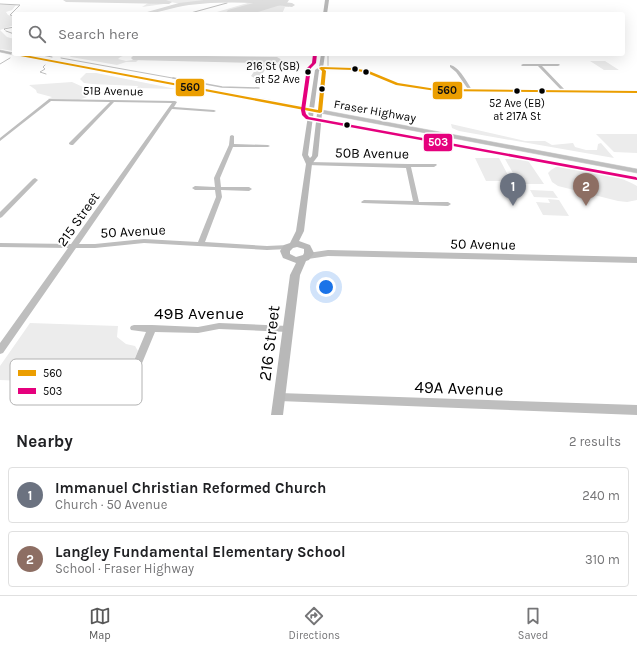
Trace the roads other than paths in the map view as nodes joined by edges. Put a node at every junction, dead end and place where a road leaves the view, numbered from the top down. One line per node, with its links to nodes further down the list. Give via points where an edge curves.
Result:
1 (328, 0): 2 (main road)
2 (326, 12)
3 (0, 50): 4 (main road, Fraser Highway)
4 (12, 53)
5 (30, 56): 19 (main road, Fraser Highway)
6 (38, 56): 19 (main road, Fraser Highway)
7 (322, 56): 12 (main road)
8 (523, 65): 9 (street)
9 (539, 65): 10 (street); 14 (street)
10 (558, 65)
11 (451, 66): 13 (street)
12 (321, 68): 13 (street, via 368,72 397,84 419,88); 19 (main road, via 317,70); 20 (main road, via 324,70)
13 (471, 91): 14 (street)
14 (564, 91): 15 (street)
15 (637, 92)
16 (113, 101): 17 (street, 51B Avenue); 23 (street, 51B Avenue, via 50,100); 24 (street)
17 (175, 102): 18 (street, 215 Street)
18 (171, 108): 21 (street); 43 (street, 215 Street)
19 (311, 108): 20 (main road, Fraser Highway); 27 (main road, via 305,155)
20 (320, 110): 27 (main road, via 315,156); 30 (main road, Fraser Highway); 31 (main road, Fraser Highway)
21 (214, 111)
22 (232, 136): 25 (street)
23 (0, 140)
24 (71, 144)
25 (231, 145): 26 (street); 34 (street, via 217,178)
26 (268, 146)
27 (309, 164): 29 (street, 50B Avenue); 40 (main road)
28 (434, 165): 29 (street, 50B Avenue)
29 (408, 166): 37 (street)
30 (637, 167)
31 (637, 171)
32 (36, 180): 39 (street)
33 (195, 188): 34 (street)
34 (217, 188): 35 (street); 41 (street, via 219,196)
35 (248, 189)
36 (364, 202): 37 (street)
37 (416, 203): 38 (street)
38 (448, 204)
39 (0, 216)
40 (300, 231): 44 (main road); 45 (main road)
41 (201, 243): 43 (street, 50 Avenue, via 137,241); 44 (street, 50 Avenue)
42 (0, 245): 43 (street, 50 Avenue)
43 (74, 246): 51 (street, 215 Street)
44 (290, 252): 45 (main road); 45 (main road, via 300,244); 47 (main road, 216 Street)
45 (306, 252): 46 (street, 50 Avenue); 47 (main road, 216 Street)
46 (637, 260)
47 (295, 275): 50 (main road, 216 Street)
48 (134, 328): 49 (street, 49B Avenue)
49 (152, 328): 50 (street, 49B Avenue, via 198,330 219,326); 52 (street)
50 (288, 329): 53 (main road, 216 Street)
51 (0, 350)
52 (139, 359)
53 (279, 397): 55 (street, 49A Avenue); 56 (main road, 216 Street)
54 (637, 410): 55 (street, 49A Avenue)
55 (628, 412)
56 (277, 415)

